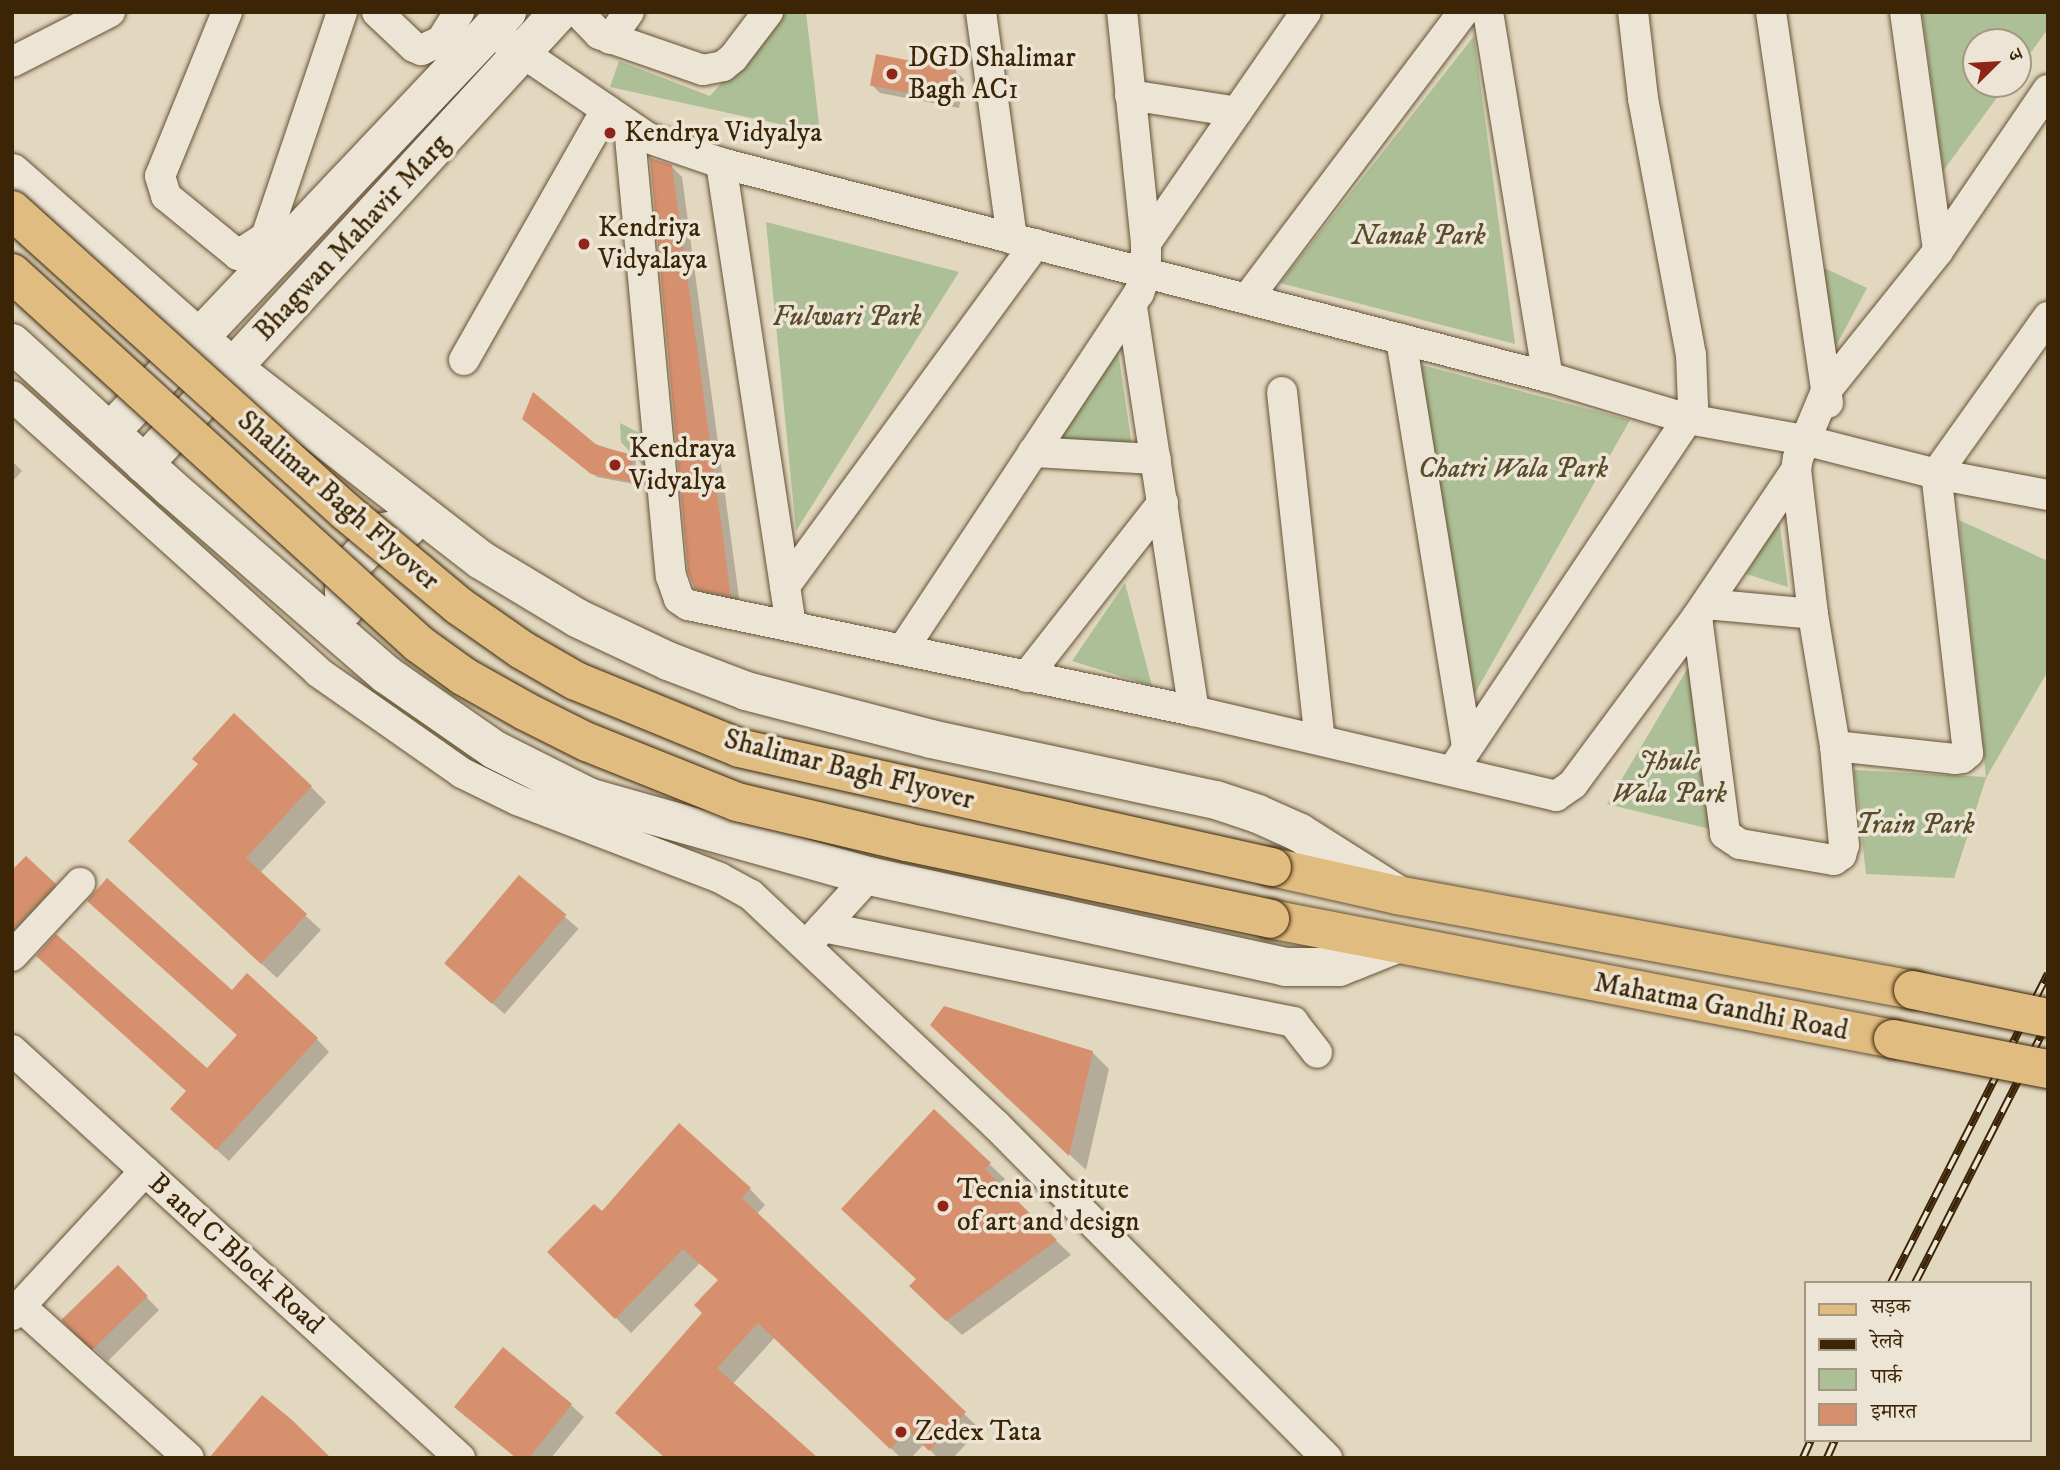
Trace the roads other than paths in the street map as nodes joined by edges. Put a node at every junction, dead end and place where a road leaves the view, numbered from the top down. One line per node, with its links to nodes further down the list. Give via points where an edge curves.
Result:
1 (110, 12): 20 (street)
2 (227, 12): 3 (street, via 160,176 166,196 238,255 267,237)
3 (342, 12)
4 (377, 12): 16 (street, via 421,50)
5 (559, 12): 19 (street, Bhagwan Mahavir Marg)
6 (578, 12): 18 (street, via 590,27)
7 (629, 12): 18 (street)
8 (768, 12): 18 (street, via 733,58 714,70 703,71)
9 (981, 12): 28 (street)
10 (1306, 12): 23 (street)
11 (1463, 12): 33 (street)
12 (1488, 12): 41 (street)
13 (1633, 12): 45 (street, via 1643,98 1691,355 1693,406)
14 (1771, 12): 42 (street)
15 (1905, 12): 30 (street)
16 (486, 18): 19 (street); 36 (street, Bhagwan Mahavir Marg)
17 (1128, 18): 22 (street)
18 (610, 39)
19 (523, 54): 24 (street); 40 (street, Bhagwan Mahavir Marg)
20 (12, 62)
21 (2048, 90): 30 (street)
22 (1130, 95): 23 (street); 29 (street)
23 (1237, 112): 29 (street)
24 (618, 118): 25 (street, via 648,138); 39 (street); 60 (street, via 674,589 688,605)
25 (722, 163): 28 (street); 57 (street)
26 (12, 173): 36 (street)
27 (12, 210): 71 (main road, Shalimar Bagh Flyover, bridge, via 345,512 459,606 576,681 739,748)
28 (1023, 241): 32 (street); 57 (street)
29 (1146, 243): 32 (street)
30 (1938, 251): 42 (street)
31 (12, 273): 73 (main road, Shalimar Bagh Flyover, bridge, via 419,644 463,676 587,742 737,802)
32 (1146, 273): 33 (street); 34 (street)
33 (1247, 299): 37 (street)
34 (1132, 307): 49 (street); 50 (street)
35 (2048, 317): 53 (street)
36 (198, 339): 40 (street); 46 (street, Bhagwan Mahavir Marg)
37 (1401, 339): 41 (street); 68 (street)
38 (12, 343): 46 (street)
39 (464, 360)
40 (232, 367): 51 (street, Bhagwan Mahavir Marg); 56 (street)
41 (1548, 377): 45 (street)
42 (1826, 391): 47 (street); 48 (street)
43 (1282, 392): 65 (street)
44 (12, 396): 66 (street, via 318,673)
45 (1688, 419): 47 (street); 68 (street)
46 (110, 432): 51 (street)
47 (1804, 440): 48 (street); 52 (street)
48 (1835, 450): 53 (street)
49 (1033, 452): 50 (street); 61 (street)
50 (1156, 459): 55 (street)
51 (144, 464): 62 (street)
52 (1796, 470): 58 (street); 59 (street)
53 (1936, 474): 54 (street); 67 (street, via 1968,753 1954,759)
54 (2048, 495)
55 (1163, 502): 63 (street); 64 (street)
56 (440, 528): 62 (street, via 383,532 350,567 344,591 345,617); 71 (street, via 481,560 577,618 746,691 931,739 1226,804 1300,833)
57 (785, 586): 60 (street)
58 (1701, 610): 59 (street); 67 (street, via 1724,834 1826,860 1841,855 1844,845); 68 (street, via 1565,792 1542,795)
59 (1813, 614): 67 (street)
60 (791, 625): 61 (street)
61 (903, 649): 63 (street)
62 (362, 652): 66 (street)
63 (1026, 677): 64 (street)
64 (1194, 711): 65 (street)
65 (1320, 739): 68 (street)
66 (449, 742): 69 (street, via 495,750 591,798); 72 (street, via 470,778 737,886)
67 (1835, 746)
68 (1459, 759)
69 (869, 876): 72 (street); 73 (street, via 1285,967 1339,967)
70 (80, 883): 74 (street)
71 (1397, 895): 75 (main road, Mahatma Gandhi Road, bridge)
72 (814, 936): 77 (street, via 1293,1022); 83 (street)
73 (1394, 946): 78 (main road, Mahatma Gandhi Road, bridge)
74 (12, 956)
75 (2048, 1018)
76 (12, 1050): 79 (street, B and C Block Road)
77 (1317, 1053)
78 (2048, 1069)
79 (145, 1171): 80 (street); 82 (street, B and C Block Road)
80 (16, 1310): 81 (street)
81 (189, 1458)
82 (460, 1458)
83 (1327, 1458)

